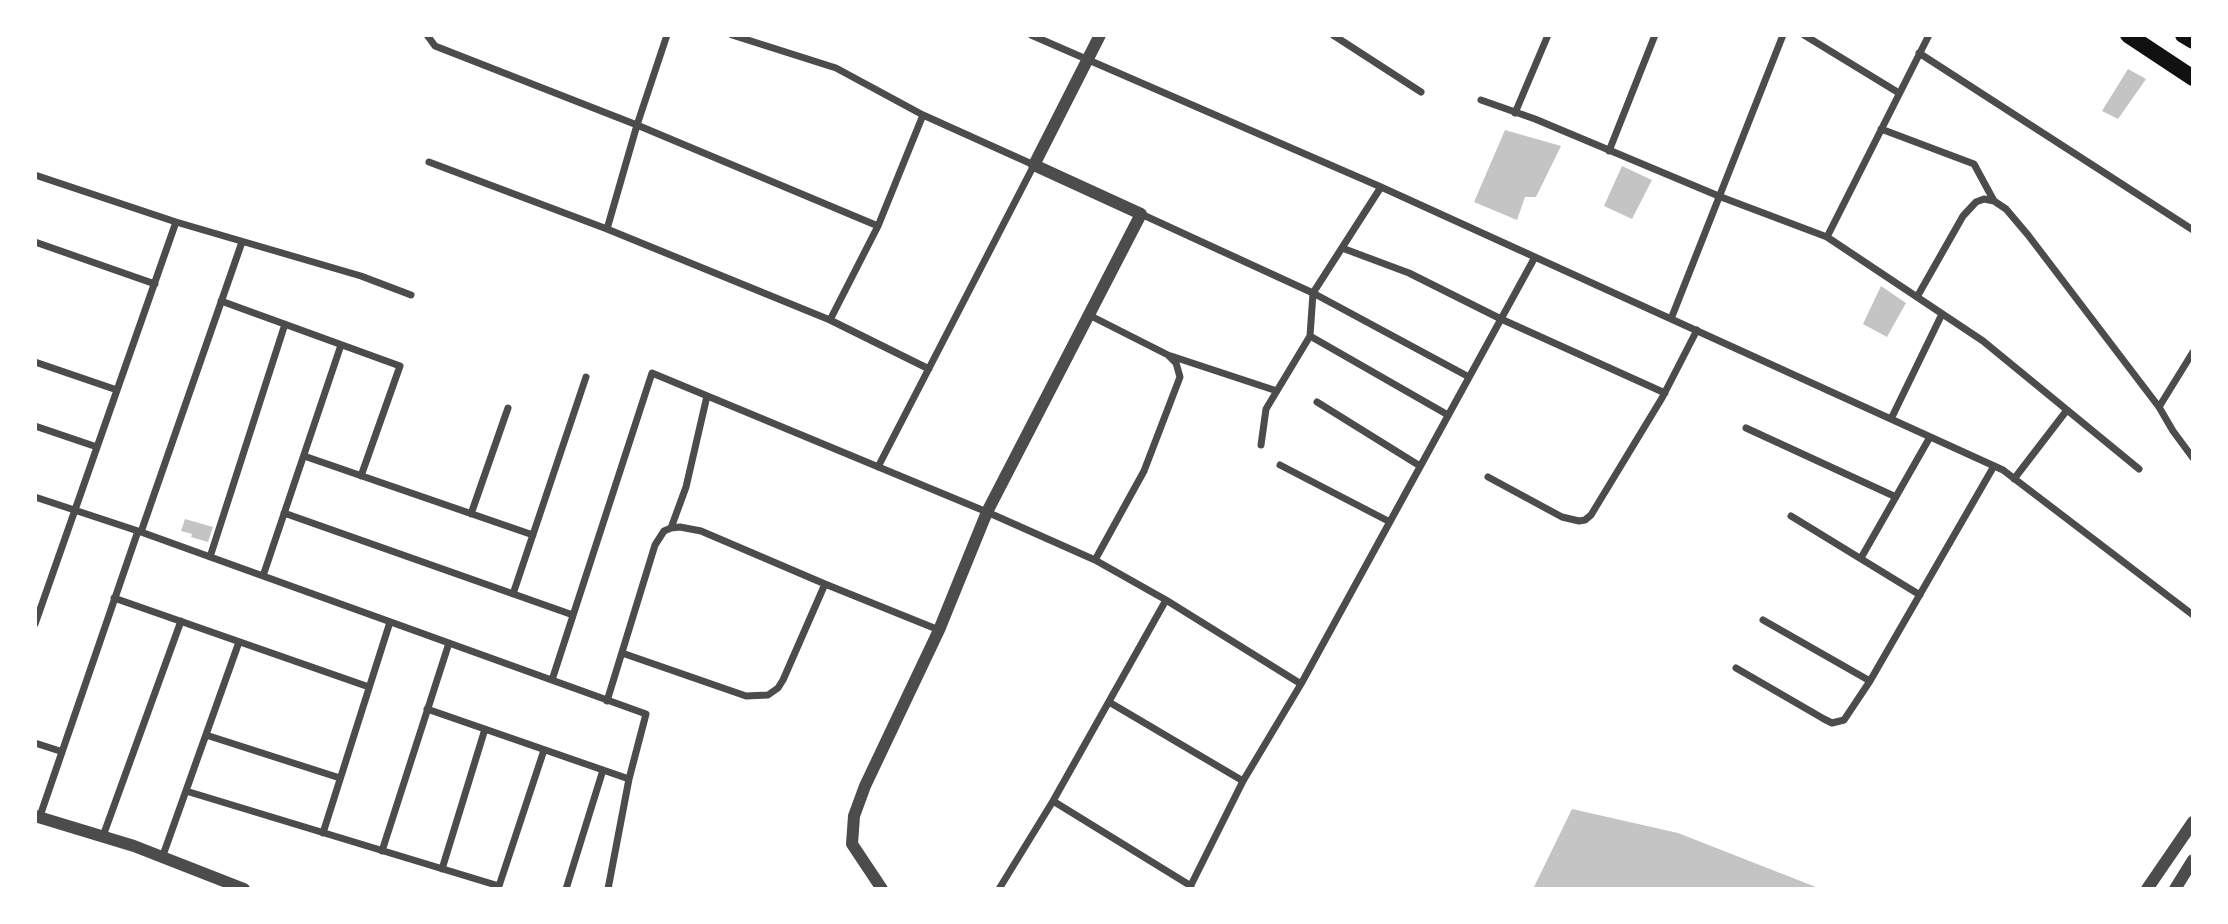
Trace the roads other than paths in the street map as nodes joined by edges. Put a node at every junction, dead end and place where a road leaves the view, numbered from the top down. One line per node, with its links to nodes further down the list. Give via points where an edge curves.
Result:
1 (428, 35): 23 (street, via 435,46)
2 (667, 35): 23 (street)
3 (732, 35): 22 (street, via 836,68)
4 (1031, 35): 16 (street)
5 (1100, 35): 16 (street)
6 (1333, 35): 18 (street)
7 (1548, 35): 21 (street)
8 (1655, 35): 25 (street)
9 (1783, 35): 30 (street)
10 (1804, 35): 19 (street)
11 (1929, 35): 15 (street)
12 (2128, 35): 17 (main road)
13 (2183, 35): 14 (main road)
14 (2193, 41)
15 (1919, 53): 19 (street); 36 (street)
16 (1087, 58): 27 (street); 29 (street)
17 (2193, 78)
18 (1421, 92)
19 (1899, 93): 24 (street)
20 (1481, 100): 21 (street)
21 (1515, 113): 25 (street)
22 (923, 115): 27 (street); 34 (street)
23 (637, 125): 34 (street); 35 (street)
24 (1881, 129): 31 (street, via 1973,164); 37 (street)
25 (1609, 151): 30 (street)
26 (429, 162): 35 (street)
27 (1034, 165): 32 (street); 59 (street)
28 (35, 175): 33 (street)
29 (1381, 187): 40 (street); 41 (street)
30 (1721, 197): 37 (street); 50 (street)
31 (1994, 201): 45 (street, via 1976,202 1963,216); 67 (street, via 2028,234)
32 (1141, 214): 43 (street); 47 (street)
33 (176, 222): 39 (street); 42 (street)
34 (878, 226): 51 (street)
35 (607, 229): 51 (street)
36 (2193, 230)
37 (1827, 237): 45 (street)
38 (35, 242): 42 (street)
39 (242, 242): 44 (street); 46 (street)
40 (1342, 248): 43 (street); 49 (street, via 1409,273)
41 (1535, 257): 49 (street); 50 (street)
42 (155, 284): 62 (street)
43 (1313, 293): 54 (street); 61 (street)
44 (411, 295)
45 (1917, 297): 48 (street)
46 (221, 301): 52 (street); 96 (street)
47 (1089, 314): 57 (street); 90 (street)
48 (1942, 314): 69 (street, via 1983,341); 71 (street)
49 (1501, 319): 61 (street); 64 (street)
50 (1671, 319): 53 (street)
51 (830, 320): 59 (street)
52 (285, 324): 55 (street); 98 (street)
53 (1698, 330): 64 (street); 71 (street)
54 (1310, 336): 63 (street); 70 (street)
55 (341, 345): 77 (street); 84 (street, via 400,366)
56 (2193, 352): 67 (street)
57 (1168, 355): 63 (street); 100 (street, via 1180,369 1179,384 1144,471)
58 (35, 362): 62 (street)
59 (929, 369): 82 (street)
60 (586, 377): 97 (street)
61 (1469, 377): 70 (street)
62 (117, 390): 76 (street)
63 (1277, 391): 75 (street, via 1266,409)
64 (1665, 393): 85 (street, via 1585,520 1562,517)
65 (707, 396): 82 (street); 95 (street, via 686,487); 107 (street, via 652,373)
66 (1317, 401): 80 (street)
67 (2160, 407): 78 (street)
68 (508, 408): 92 (street)
69 (2067, 410): 83 (street); 86 (street)
70 (1448, 415): 80 (street)
71 (1891, 419): 74 (street)
72 (35, 426): 76 (street)
73 (1746, 428): 88 (street)
74 (1930, 437): 81 (street); 88 (street)
75 (1261, 445)
76 (97, 447): 89 (street)
77 (304, 456): 84 (street); 91 (street)
78 (2193, 457)
79 (1280, 464): 94 (street)
80 (1420, 466): 94 (street)
81 (1994, 466): 86 (street); 104 (street)
82 (878, 467): 90 (street)
83 (2139, 470)
84 (361, 476): 92 (street)
85 (1488, 477)
86 (2014, 479): 108 (street)
87 (35, 497): 89 (street)
88 (1896, 497): 99 (street)
89 (75, 510): 96 (street); 112 (street)
90 (987, 512): 100 (street); 113 (street)
91 (284, 513): 101 (street); 103 (street)
92 (471, 514): 97 (street)
93 (1791, 516): 99 (street)
94 (1390, 522): 120 (street)
95 (671, 528): 102 (street, via 701,531); 116 (street, via 655,545)
96 (140, 532): 98 (street); 105 (street)
97 (533, 535): 103 (street)
98 (210, 557): 101 (street)
99 (1861, 558): 104 (street)
100 (1095, 560): 106 (street)
101 (263, 576): 111 (street)
102 (825, 584): 113 (street); 116 (street, via 783,680 768,695 746,696)
103 (513, 594): 107 (street)
104 (1920, 594): 119 (street)
105 (114, 598): 110 (street); 129 (street)
106 (1166, 600): 120 (street); 123 (street)
107 (573, 615): 118 (street)
108 (2193, 615)
109 (1763, 620): 119 (street)
110 (181, 621): 114 (street); 139 (street)
111 (390, 622): 115 (street); 121 (street)
112 (35, 624)
113 (939, 630): 149 (street, via 854,817 852,844)
114 (239, 642): 121 (street); 126 (street)
115 (449, 643): 118 (street); 124 (street)
116 (622, 653): 122 (street)
117 (1736, 668): 119 (street, via 1832,723 1844,719)
118 (552, 680): 122 (street)
119 (1870, 681)
120 (1301, 684): 133 (street)
121 (369, 687): 131 (street)
122 (607, 701): 132 (street, via 646,714)
123 (1109, 702): 133 (street); 135 (street)
124 (427, 709): 125 (street); 140 (street)
125 (485, 729): 128 (street); 143 (street)
126 (206, 735): 131 (street); 134 (street)
127 (35, 743): 129 (street)
128 (544, 750): 130 (street); 145 (street)
129 (60, 751): 136 (street)
130 (603, 770): 132 (street); 147 (street)
131 (340, 778): 138 (street)
132 (629, 779): 148 (street)
133 (1243, 781): 144 (street)
134 (186, 791): 138 (street); 141 (street)
135 (1053, 801): 144 (street); 150 (street)
136 (38, 816): 139 (street)
137 (2193, 822): 151 (street)
138 (323, 833): 140 (street)
139 (103, 836): 141 (street)
140 (382, 851): 143 (street)
141 (162, 858): 146 (street)
142 (2193, 860): 152 (street)
143 (442, 869): 145 (street)
144 (1190, 887)
145 (499, 888)
146 (244, 889)
147 (566, 889)
148 (608, 889)
149 (882, 889)
150 (999, 889)
151 (2147, 889)
152 (2175, 889)

